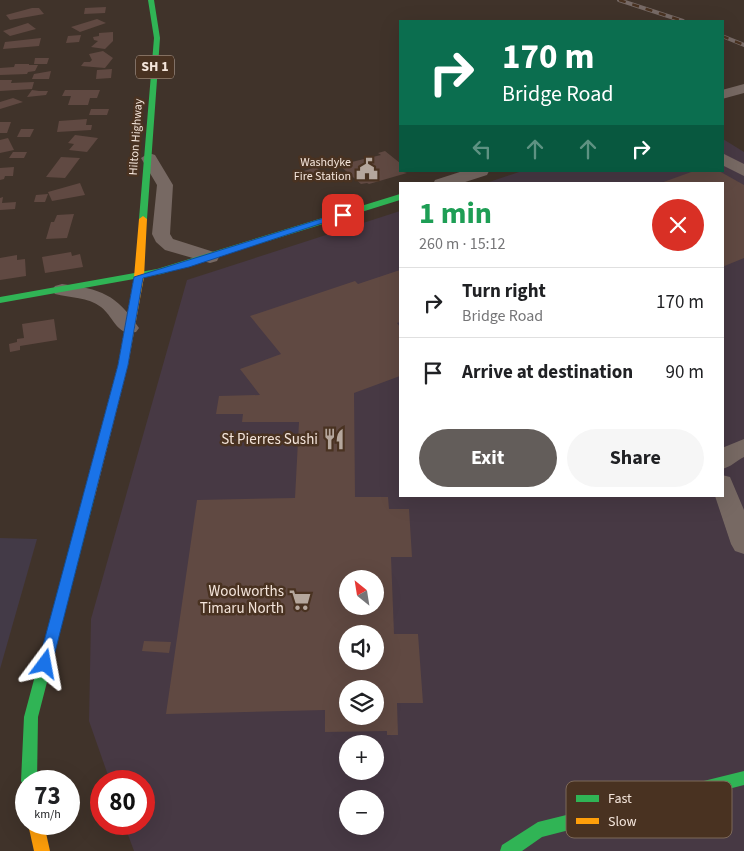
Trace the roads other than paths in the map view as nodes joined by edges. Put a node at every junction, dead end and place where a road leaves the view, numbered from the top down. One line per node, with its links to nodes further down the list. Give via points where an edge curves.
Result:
1 (152, 0): 4 (main road, Hilton Highway / SH 1, via 157,38)
2 (744, 88): 3 (street)
3 (724, 94)
4 (149, 158): 10 (street, via 165,185 162,234 165,242); 11 (main road, Hilton Highway / SH 1)
5 (724, 159): 6 (street)
6 (744, 171)
7 (478, 172): 8 (street)
8 (448, 182)
9 (399, 197): 10 (main road)
10 (210, 257): 11 (main road)
11 (139, 277): 12 (main road); 14 (main road, SH 1)
12 (62, 290): 13 (main road); 14 (street, via 92,294 107,300)
13 (0, 300)
14 (130, 328): 19 (main road, SH 1, via 31,717)
15 (744, 447): 16 (street)
16 (724, 458)
17 (724, 489): 18 (street)
18 (744, 544)
19 (29, 770)
20 (566, 823): 23 (main road, via 538,830)
21 (38, 835): 22 (main road)
22 (42, 851)
23 (508, 851)

